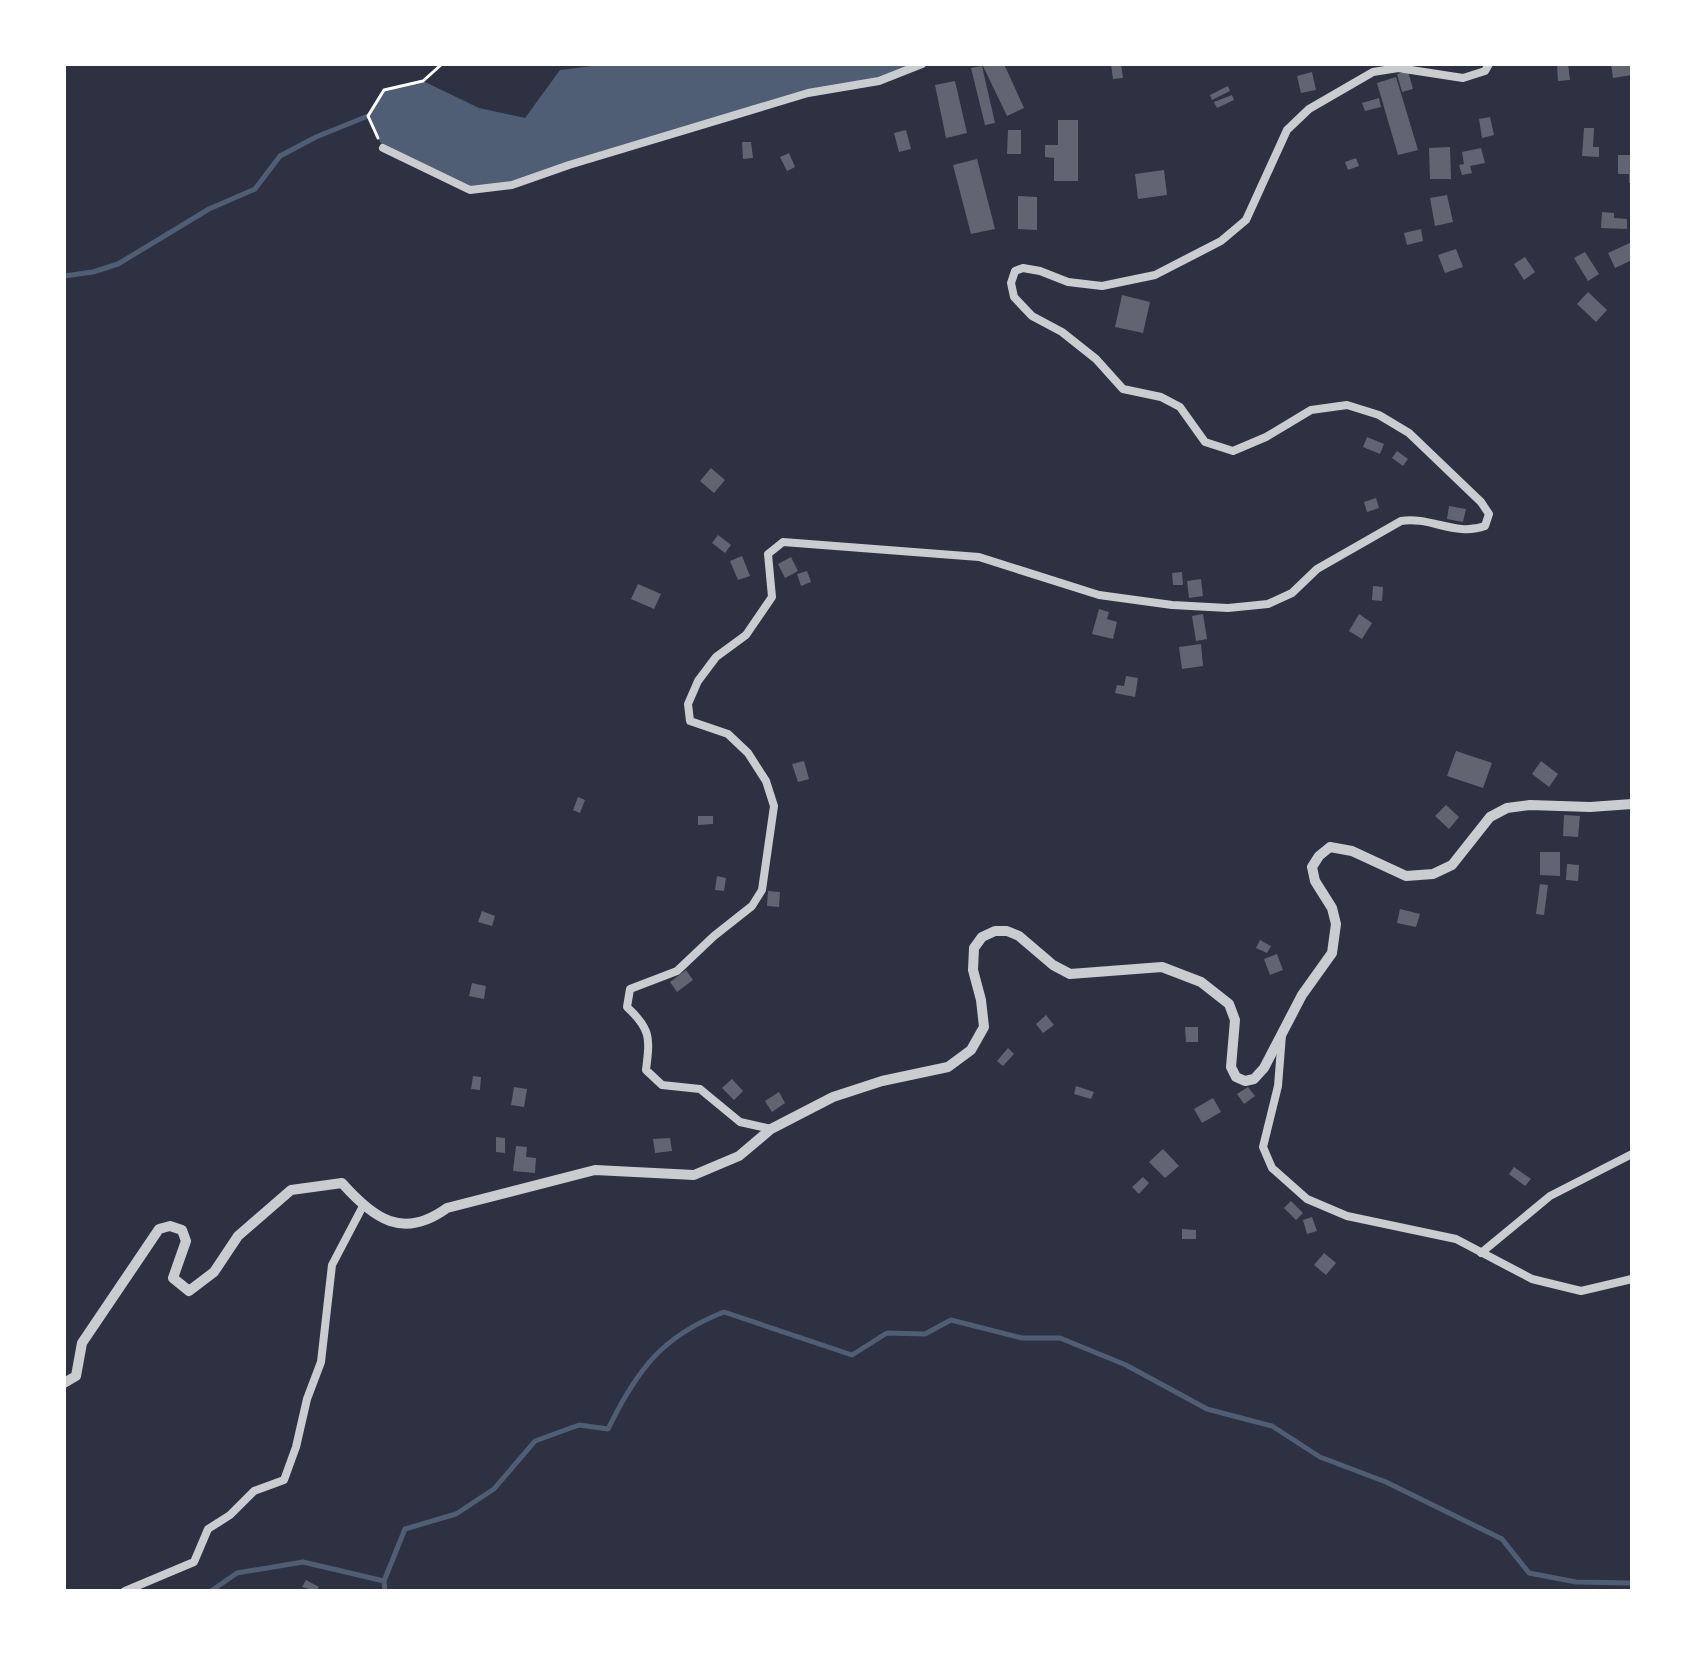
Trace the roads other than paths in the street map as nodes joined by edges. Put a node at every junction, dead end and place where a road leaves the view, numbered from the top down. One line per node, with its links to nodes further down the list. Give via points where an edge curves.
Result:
1 (922, 64): 3 (street, via 879,81 808,93 512,185 470,190)
2 (1489, 64): 6 (street, via 1485,71 1463,78 1398,68 1373,72 1309,109 1287,130 1246,220 1221,241 1155,275 1102,286 1023,268 1015,271 1011,283 1014,297 1032,316 1096,359 1123,389 1180,407 1205,442 1233,451 1311,410 1347,405 1379,415 1409,433 1481,502 1489,514 1485,526 1470,532 1401,521 1317,569 1292,593 1268,604 1228,608 1099,595 979,557 947,553 783,542 768,554 772,597 746,635 716,657 688,704 690,721 728,734 766,781 774,806 762,890 752,906 677,971 630,989 627,1007 644,1023 649,1037 646,1070 662,1085 700,1089 740,1122)
3 (383, 148)
4 (1632, 804): 5 (street, via 1507,808 1490,817 1452,865 1433,874 1406,876 1352,851 1330,847 1312,867 1336,924 1332,953)
5 (1282, 1035): 6 (street, via 1264,1068 1245,1081 1231,1067 1235,1020 1229,1004 1201,982 1162,967 1070,974 1019,936 995,931 974,948 984,1027 971,1050 948,1067 833,1097); 9 (street, via 1278,1086 1263,1147 1272,1168 1307,1199 1347,1216 1456,1239)
6 (771, 1129): 8 (street, via 739,1156 694,1175 595,1170 447,1208 428,1222 405,1225)
7 (1632, 1154): 9 (street, via 1550,1196)
8 (363, 1206): 11 (street, via 342,1183 291,1190 238,1236 214,1272 189,1291 173,1278 186,1241 182,1230 159,1229 82,1343 76,1376); 12 (street, via 332,1265 321,1362 284,1480 254,1491 208,1529 194,1562)
9 (1481, 1253): 10 (street, via 1532,1279 1581,1291)
10 (1632, 1279)
11 (64, 1383)
12 (125, 1591)

